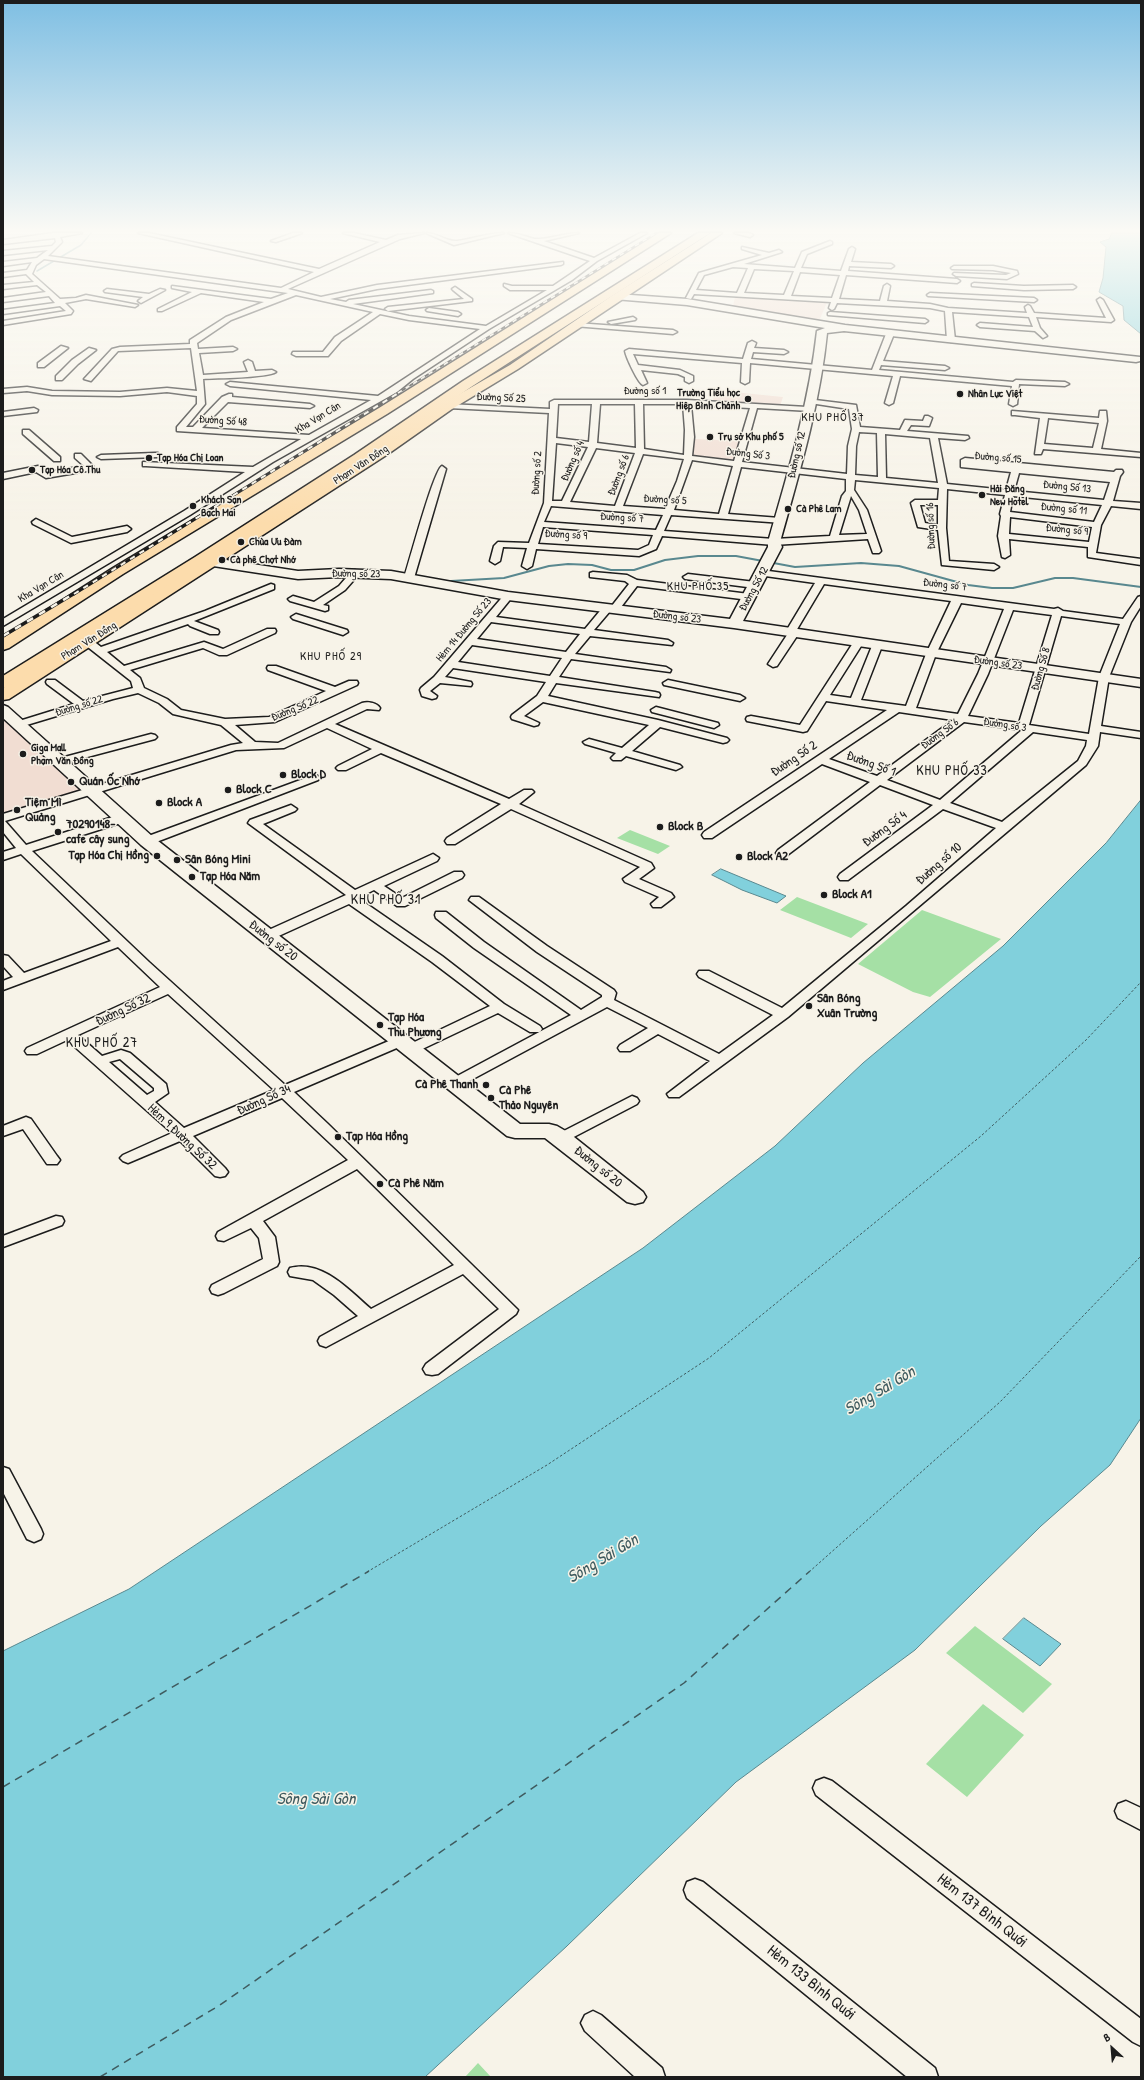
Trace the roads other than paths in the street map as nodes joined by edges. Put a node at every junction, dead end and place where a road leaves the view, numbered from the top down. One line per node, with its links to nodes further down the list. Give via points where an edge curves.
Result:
1 (209, 330): 21 (street, via 193,342)
2 (351, 330): 25 (street, via 338,339 325,354)
3 (484, 330): 50 (street, Kha Vạn Cân, via 394,390)
4 (512, 330): 51 (main road)
5 (535, 330): 56 (main road, Phạm Văn Đồng)
6 (551, 330): 59 (main road, Phạm Văn Đồng, via 467,384)
7 (572, 330): 59 (main road, Phạm Văn Đồng, via 514,367)
8 (636, 330): 26 (street, via 672,336)
9 (829, 330): 33 (street, Đường số 12, via 822,331)
10 (860, 330): 13 (street)
11 (950, 330): 15 (street)
12 (1038, 330): 14 (street)
13 (890, 334): 15 (street); 30 (street)
14 (1043, 336)
15 (951, 340): 27 (street)
16 (636, 344): 17 (street)
17 (656, 345)
18 (752, 346): 19 (street); 24 (street); 29 (street)
19 (777, 347)
20 (64, 348): 31 (street)
21 (194, 348): 22 (street); 40 (street, via 118,350); 41 (street)
22 (233, 349)
23 (92, 350): 39 (street)
24 (784, 352)
25 (296, 354)
26 (665, 355): 29 (street); 32 (street, via 629,351)
27 (1136, 360)
28 (248, 362): 37 (street)
29 (746, 362): 33 (street); 43 (street)
30 (879, 363): 34 (street); 36 (street)
31 (41, 365)
32 (636, 367): 42 (street, via 680,372 689,376); 44 (street)
33 (818, 368): 36 (street); 60 (street, Đường số 12)
34 (945, 368)
35 (272, 372): 37 (street)
36 (874, 373): 38 (street)
37 (252, 374): 41 (street)
38 (897, 375): 46 (street); 57 (street)
39 (59, 378)
40 (88, 379)
41 (200, 380): 49 (street)
42 (689, 381)
43 (745, 382)
44 (642, 383)
45 (230, 384): 50 (street)
46 (1015, 384): 47 (street); 58 (street)
47 (1065, 384)
48 (3, 391): 49 (street, via 28,389 52,393 120,394 167,390)
49 (200, 393): 70 (street, Đường Số 48, via 201,404 180,430)
50 (377, 398): 51 (main road); 75 (street, Kha Vạn Cân)
51 (399, 401): 56 (main road); 162 (main road, via 118,571)
52 (554, 402): 53 (street, Đường số 1); 64 (street, Đường số 2)
53 (596, 402): 54 (street, Đường số 1); 78 (street, Đường số 4)
54 (639, 402): 55 (street, Đường số 1); 80 (street, Đường số 6)
55 (688, 402): 62 (street, Đường số 1); 85 (street)
56 (422, 403): 59 (main road); 173 (main road, Phạm Văn Đồng)
57 (888, 403)
58 (1013, 404)
59 (443, 405): 64 (street, Đường Số 25); 124 (main road, Phạm Văn Đồng)
60 (808, 405): 62 (street, Đường số 1); 69 (street, Đường số 1, via 852,407); 93 (street, Đường số 12)
61 (310, 406): 70 (street, via 227,398)
62 (754, 406): 89 (street)
63 (34, 410): 66 (street)
64 (553, 411): 77 (street, Đường số 2)
65 (1015, 413): 67 (street)
66 (3, 414)
67 (1044, 416): 79 (street, via 1039,449); 79 (street, via 1103,417)
68 (928, 418): 73 (street, via 926,424 908,422)
69 (856, 429): 72 (street); 95 (street)
70 (195, 430): 75 (street, Đường Số 48)
71 (26, 432): 86 (street)
72 (881, 432): 73 (street); 96 (street)
73 (902, 434): 74 (street)
74 (934, 436): 76 (street); 97 (street, Đường số 16)
75 (310, 438): 92 (street, Kha Vạn Cân)
76 (965, 438)
77 (551, 440): 78 (street, Đường Số 3); 102 (street, Đường số 2)
78 (593, 445): 80 (street, Đường Số 3); 103 (street, Đường số 4)
79 (1097, 451): 82 (street)
80 (640, 452): 85 (street, Đường Số 3); 105 (street, Đường số 6)
81 (155, 455): 84 (street)
82 (1141, 455)
83 (78, 456): 94 (street, via 90,468 45,475 38,469)
84 (101, 457)
85 (688, 458): 89 (street, Đường Số 3); 106 (street)
86 (57, 459)
87 (964, 463): 90 (street, Đường số 15)
88 (146, 464): 92 (street)
89 (738, 464): 93 (street, Đường Số 3); 108 (street)
90 (1016, 468): 99 (street); 101 (street, Đường số 15, via 1117,474)
91 (442, 469): 133 (street)
92 (254, 470): 150 (street, Kha Vạn Cân)
93 (794, 471): 95 (street, Đường Số 3); 109 (street, Đường số 12)
94 (5, 474)
95 (850, 476): 96 (street, Đường Số 3); 98 (street)
96 (882, 480): 97 (street, Đường Số 3)
97 (943, 486): 99 (street, Đường Số 13); 100 (street, Đường số 16)
98 (850, 491): 116 (street, via 856,495); 118 (street, via 846,496)
99 (1008, 492): 101 (street, Đường Số 13); 107 (street)
100 (943, 502): 113 (street, Đường số 16); 113 (street, via 915,503 921,525)
101 (1108, 502): 104 (street, Đường Số 13); 112 (street)
102 (548, 503): 103 (street, Đường số 5); 111 (street, Đường số 2)
103 (565, 504): 105 (street, Đường số 5)
104 (1141, 506)
105 (618, 508): 106 (street, Đường số 5)
106 (668, 512): 108 (street, Đường số 5); 115 (street)
107 (1004, 514): 112 (street, Đường số 11); 117 (street)
108 (724, 516): 109 (street, Đường số 5)
109 (780, 521): 121 (street, Đường số 12)
110 (36, 522): 114 (street, via 71,540)
111 (539, 524): 115 (street, Đường số 7); 119 (street, Đường số 2)
112 (1097, 525): 120 (street)
113 (942, 528): 128 (street, Đường số 16, via 945,563)
114 (127, 529)
115 (658, 532): 119 (street, Đường số 9, via 652,547 639,553); 121 (street, Đường số 7)
116 (872, 536): 118 (street, Đường số 7); 122 (street)
117 (1003, 536): 120 (street, Đường số 9); 123 (street)
118 (834, 538): 121 (street, Đường số 7)
119 (534, 545): 125 (street, Đường số 9, via 500,545); 127 (street, Đường số 2)
120 (1093, 545): 126 (street, Đường số 9, via 1091,555)
121 (774, 548): 132 (street, Đường Số 12)
122 (876, 551)
123 (1005, 555)
124 (206, 561): 130 (street, Đường số 23, via 298,575); 159 (main road, Phạm Văn Đồng); 179 (main road, Phạm Văn Đồng)
125 (495, 561)
126 (1141, 562)
127 (527, 566)
128 (994, 567)
129 (593, 575): 136 (street, via 627,578)
130 (352, 576): 133 (street, Đường số 23, via 391,575); 144 (street, via 342,588)
131 (688, 576): 134 (street, Đường số 7)
132 (760, 576): 134 (street, Đường số 7); 135 (street, Đường số 7); 140 (street, Đường Số 12)
133 (409, 578): 139 (street, Đường số 23)
134 (698, 578): 138 (street)
135 (821, 581): 141 (street, Đường số 7); 157 (street)
136 (634, 582): 138 (street); 146 (street)
137 (271, 587): 151 (street)
138 (688, 590): 140 (street)
139 (508, 596): 146 (street, Đường số 23); 148 (street, Hẻm 14 Đường Số 23)
140 (749, 597): 152 (street, Đường Số 12)
141 (958, 598): 145 (street, Đường số 7); 165 (street)
142 (293, 599): 144 (street)
143 (1141, 599): 149 (street, Đường số 10)
144 (316, 605): 155 (street, via 327,608 301,619)
145 (1010, 606): 147 (street, Đường số 7); 167 (street, Đường Số 6)
146 (611, 608): 152 (street, Đường số 23); 156 (street)
147 (1058, 611): 149 (street, Đường số 7); 172 (street, Đường Số 8)
148 (489, 619): 156 (street); 158 (street, Hẻm 14 Đường Số 23)
149 (1126, 622): 175 (street, Đường số 10)
150 (3, 623)
151 (189, 623): 154 (street); 164 (street)
152 (734, 624): 157 (street, Đường số 23)
153 (270, 631): 171 (street, via 223,653 204,645)
154 (214, 632)
155 (343, 632)
156 (586, 633): 160 (street); 166 (street)
157 (792, 633): 161 (street, Đường số 23); 169 (street)
158 (469, 641): 166 (street); 168 (street, Hẻm 14 Đường Số 23)
159 (88, 642): 164 (street); 186 (main road, Phạm Văn Đồng)
160 (668, 643)
161 (858, 643): 163 (street, Đường số 23); 189 (street)
162 (3, 645)
163 (877, 646): 165 (street, Đường số 23); 192 (street)
164 (100, 651): 171 (street)
165 (931, 654): 167 (street, Đường số 23); 198 (street)
166 (568, 656): 174 (street); 177 (street)
167 (987, 661): 172 (street, Đường số 23); 199 (street, Đường Số 6)
168 (450, 664): 176 (street, Hẻm 14 Đường Số 23); 177 (street)
169 (772, 664)
170 (272, 668): 185 (street)
171 (124, 669): 184 (street, via 136,680)
172 (1041, 669): 175 (street, Đường số 23); 207 (street, Đường Số 8)
173 (3, 670)
174 (666, 670)
175 (1104, 677): 182 (street, Đường số 23); 208 (street, Đường số 10)
176 (438, 680): 183 (street); 188 (street, Hẻm 14 Đường Số 23, via 425,690 426,694)
177 (553, 680): 187 (street); 190 (street)
178 (51, 682): 193 (street)
179 (3, 683)
180 (353, 683): 185 (street, Đường Số 22)
181 (668, 683): 191 (street)
182 (1141, 683)
183 (467, 684)
184 (139, 690): 193 (street, Đường số 22); 201 (street, Đường Số 22, via 163,701 177,712)
185 (336, 691): 201 (street, Đường Số 22, via 271,720)
186 (3, 695)
187 (655, 695)
188 (432, 696)
189 (823, 697): 192 (street, Đường số 3); 200 (street, via 803,729)
190 (541, 698): 202 (street); 205 (street, via 516,717)
191 (740, 698)
192 (855, 702): 195 (street, Đường số 3)
193 (82, 705): 204 (street, Đường số 22)
194 (375, 708): 203 (street, via 366,705)
195 (897, 708): 198 (street, Đường số 3); 216 (street, Đường Số 2)
196 (3, 710): 204 (street, Đường số 20)
197 (656, 710): 206 (street)
198 (910, 710): 199 (street, Đường số 3)
199 (962, 718): 207 (street, Đường số 3); 221 (street, Đường Số 6)
200 (751, 719)
201 (225, 722): 213 (street)
202 (651, 722): 211 (street); 215 (street)
203 (324, 723): 213 (street, via 280,746); 214 (street)
204 (20, 724): 217 (street, Đường số 20)
205 (534, 724)
206 (714, 725)
207 (1027, 728): 208 (street, Đường số 3); 225 (street)
208 (1094, 733): 209 (street, Đường số 3); 230 (street, Đường số 10, via 1092,746 1082,763)
209 (1141, 734)
210 (150, 736): 217 (street)
211 (723, 740)
212 (589, 742): 215 (street)
213 (252, 745): 222 (street, via 235,747)
214 (380, 749): 219 (street); 224 (street)
215 (619, 756): 218 (street)
216 (819, 759): 221 (street, Đường Số 1); 231 (street, Đường Số 2)
217 (61, 761): 222 (street, Đường số 20)
218 (676, 767)
219 (342, 768)
220 (314, 778): 232 (street)
221 (877, 781): 225 (street, Đường Số 1); 235 (street, Đường Số 6)
222 (94, 791): 227 (street); 228 (street, Đường số 20)
223 (528, 792): 224 (street)
224 (510, 804): 233 (street); 243 (street, via 647,866 648,868 625,881 667,896 668,898)
225 (942, 804): 230 (street, Đường Số 1); 239 (street, Đường Số 4)
226 (291, 809): 241 (street, via 254,823)
227 (3, 818)
228 (123, 818): 232 (street, Đường số 20); 234 (street)
229 (3, 824): 234 (street)
230 (1004, 827): 254 (street, Đường số 10, via 910,910)
231 (708, 835)
232 (147, 841): 245 (street, Đường số 20)
233 (451, 841)
234 (23, 849): 236 (street); 246 (street)
235 (782, 853)
236 (3, 856)
237 (433, 858): 240 (street)
238 (458, 875): 240 (street, via 401,903)
239 (844, 877)
240 (374, 885): 241 (street)
241 (352, 897): 245 (street); 253 (street)
242 (475, 900): 252 (street, via 542,949 600,985 609,993)
243 (657, 904)
244 (441, 915): 255 (street, via 479,945)
245 (267, 936): 259 (street, Đường số 20)
246 (120, 942): 249 (street); 251 (street)
247 (3, 959): 249 (street)
248 (704, 974): 254 (street)
249 (22, 978): 250 (street)
250 (3, 986)
251 (169, 988): 258 (street, Đường Số 32); 265 (street)
252 (606, 1001): 255 (street); 256 (street)
253 (499, 1007): 257 (street); 259 (street, Đường Số 34)
254 (783, 1014): 262 (street, Đường số 10)
255 (581, 1016): 264 (street)
256 (658, 1028): 260 (street); 262 (street)
257 (535, 1029)
258 (70, 1035): 261 (street, Đường Số 32); 263 (street, Hẻm 9 Đường Số 32)
259 (406, 1045): 264 (street, Đường số 20); 265 (street, Đường Số 34)
260 (625, 1048)
261 (32, 1051)
262 (720, 1060): 266 (street, Đường số 10)
263 (99, 1061): 268 (street, Hẻm 9 Đường Số 32); 268 (street, Hẻm 9 Đường Số 32, via 121,1054 161,1087 161,1093)
264 (454, 1084): 271 (street, Đường số 20, via 515,1131 549,1131)
265 (284, 1091): 270 (street, Đường Số 34); 274 (street)
266 (674, 1094)
267 (632, 1101): 271 (street, Đường số 20)
268 (145, 1102): 270 (street, Hẻm 9 Đường Số 32)
269 (3, 1131): 273 (street, via 26,1122)
270 (183, 1135): 272 (street, Đường Số 34); 275 (street, Hẻm 9 Đường Số 32)
271 (561, 1138): 276 (street, Đường số 20)
272 (128, 1158)
273 (52, 1160)
274 (357, 1162): 277 (street); 281 (street)
275 (220, 1172)
276 (635, 1197)
277 (253, 1219): 279 (street); 283 (street, via 266,1237 271,1262)
278 (56, 1221): 280 (street)
279 (224, 1236)
280 (3, 1242)
281 (465, 1266): 284 (street); 286 (street, via 510,1310)
282 (296, 1272): 284 (street, via 317,1275 340,1291)
283 (218, 1289)
284 (369, 1317): 285 (street)
285 (326, 1341)
286 (432, 1369)
287 (3, 1474): 288 (street)
288 (34, 1534)
289 (824, 1788): 292 (street, Hẻm 137 Bình Quới)
290 (696, 1890): 294 (street, Hẻm 133 Bình Quới)
291 (593, 2023): 293 (street)
292 (1141, 2034)
293 (653, 2077)
294 (926, 2077)

